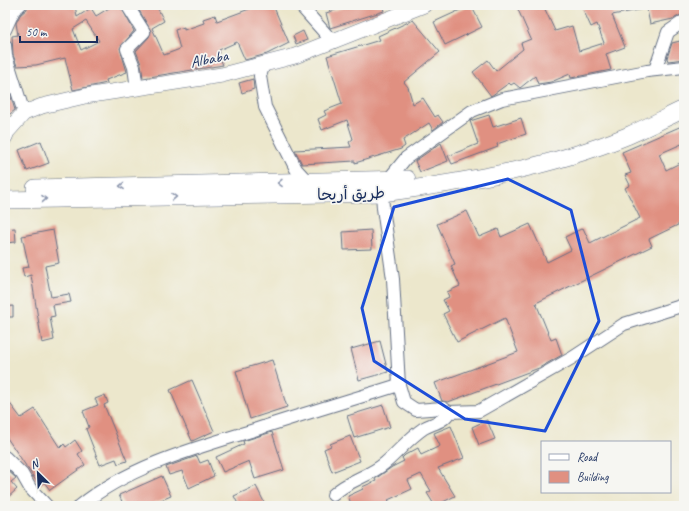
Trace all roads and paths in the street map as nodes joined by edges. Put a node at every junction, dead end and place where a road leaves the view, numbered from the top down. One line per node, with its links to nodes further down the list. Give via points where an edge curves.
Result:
1 (20, 5): 6 (street, via 14,10)
2 (127, 5): 12 (street, via 144,32 127,48)
3 (300, 5): 7 (street)
4 (424, 5): 7 (street, Albaba)
5 (684, 20): 11 (street, via 668,32)
6 (5, 30)
7 (333, 42): 9 (street, Albaba)
8 (5, 46): 15 (street)
9 (264, 64): 12 (street, Albaba, via 222,75); 17 (street, via 260,76 265,107 296,169)
10 (684, 67): 11 (street)
11 (655, 70): 18 (street, via 563,89 530,92 487,104 472,111 406,158)
12 (138, 88): 15 (street, Albaba, via 85,96)
13 (684, 100): 18 (main road, طريق أريحا, via 631,125 567,148 458,173)
14 (684, 109): 18 (main road, طريق أريحا, via 627,136 506,173 461,182)
15 (24, 113): 16 (street, Albaba)
16 (5, 137)
17 (308, 182): 18 (main road, طريق أريحا); 19 (main road, طريق أريحا, one-way to 19)
18 (385, 186): 20 (main road, طريق أريحا, one-way to 18); 22 (street, via 383,208 393,279)
19 (5, 188)
20 (5, 200)
21 (684, 305): 23 (street, via 624,324 572,358 479,411)
22 (399, 385): 23 (street, via 404,402 416,410 443,408); 27 (street, via 214,442 132,474 98,492)
23 (449, 412): 25 (street, via 446,418 424,428 410,439 384,464 342,486)
24 (5, 457): 26 (street, via 22,474)
25 (333, 495)
26 (46, 506)
27 (80, 506)

